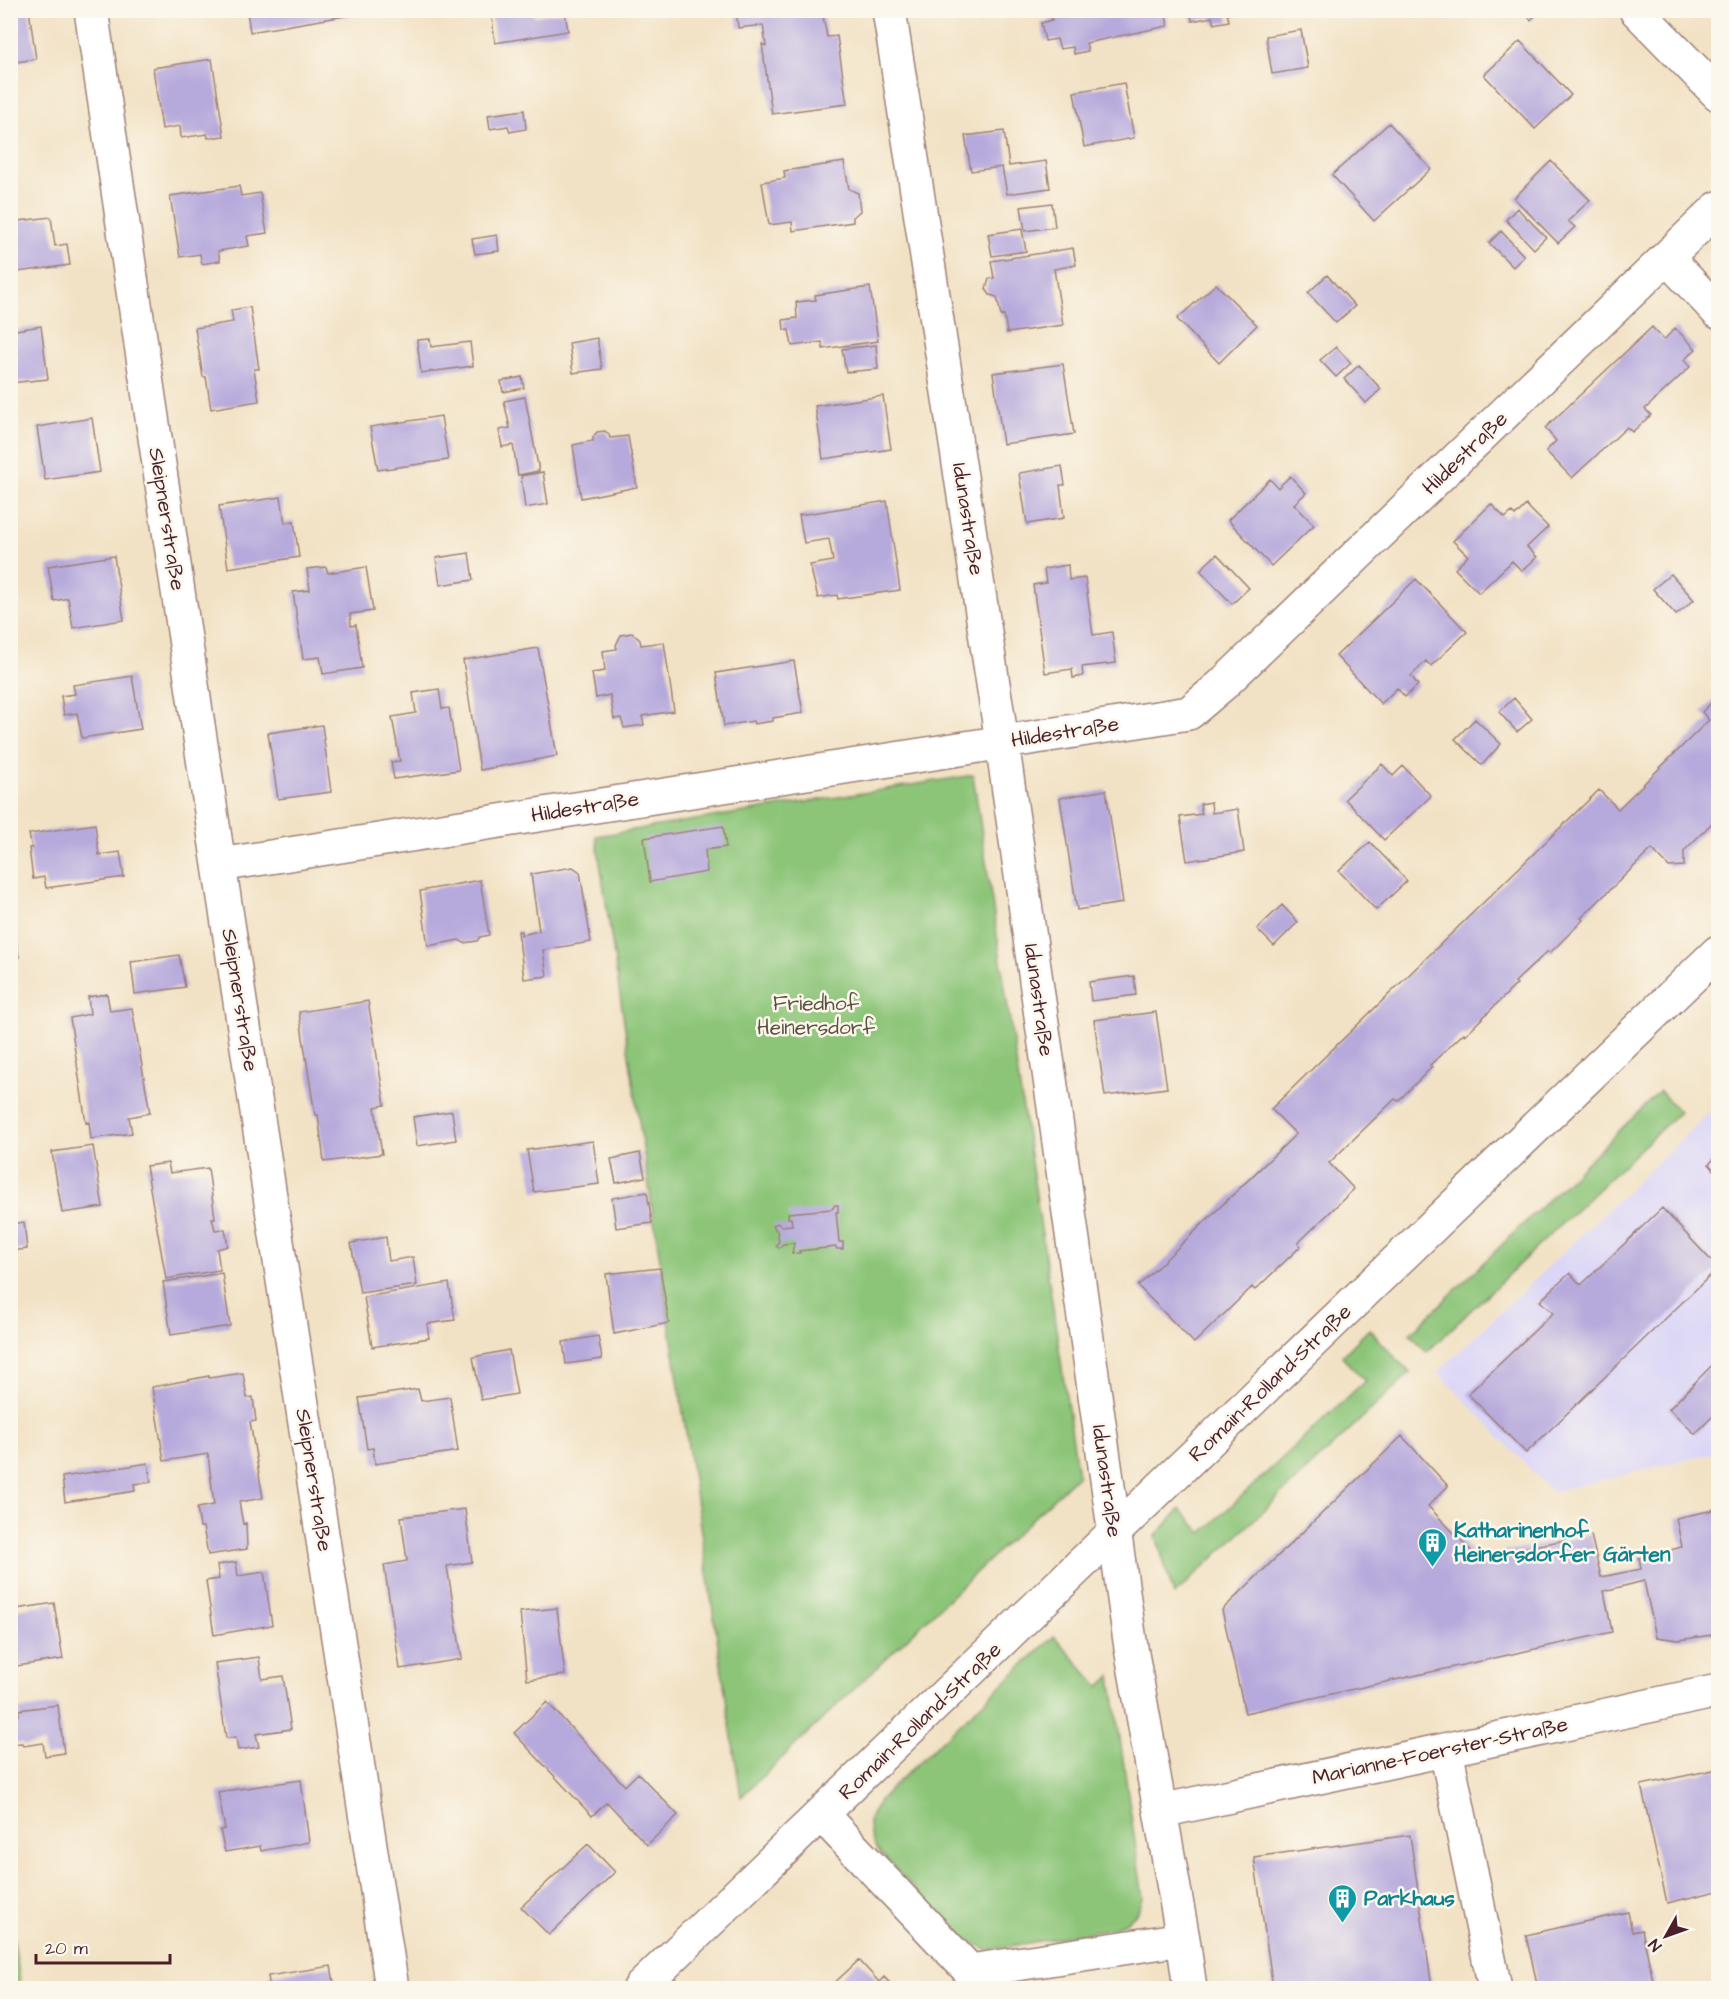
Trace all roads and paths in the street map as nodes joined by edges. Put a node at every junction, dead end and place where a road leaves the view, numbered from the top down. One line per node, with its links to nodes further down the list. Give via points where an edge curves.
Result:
1 (90, 10): 9 (street, Sleipnerstraße)
2 (889, 10): 8 (street, Idunastraße)
3 (1636, 10): 4 (street)
4 (1719, 94)
5 (1719, 208): 6 (street, Hildestraße)
6 (1668, 259): 7 (street); 8 (street, Hildestraße, via 1189,713)
7 (1719, 312)
8 (1002, 742): 9 (street, Hildestraße); 11 (street, Idunastraße)
9 (219, 865): 17 (street, Sleipnerstraße)
10 (1719, 952): 11 (street, Romain-Rolland-Straße)
11 (1114, 1534): 14 (street, Idunastraße); 15 (street, Romain-Rolland-Straße)
12 (1719, 1691): 13 (street, Marianne-Foerster-Straße)
13 (1446, 1750): 14 (street, Marianne-Foerster-Straße); 20 (street)
14 (1161, 1810): 16 (street, Idunastraße)
15 (822, 1815): 16 (street, Romain-Rolland-Straße, via 970,1971); 18 (street, Romain-Rolland-Straße)
16 (1183, 1939): 19 (street, Idunastraße)
17 (392, 1989)
18 (640, 1989)
19 (1190, 1989)
20 (1495, 1989)

